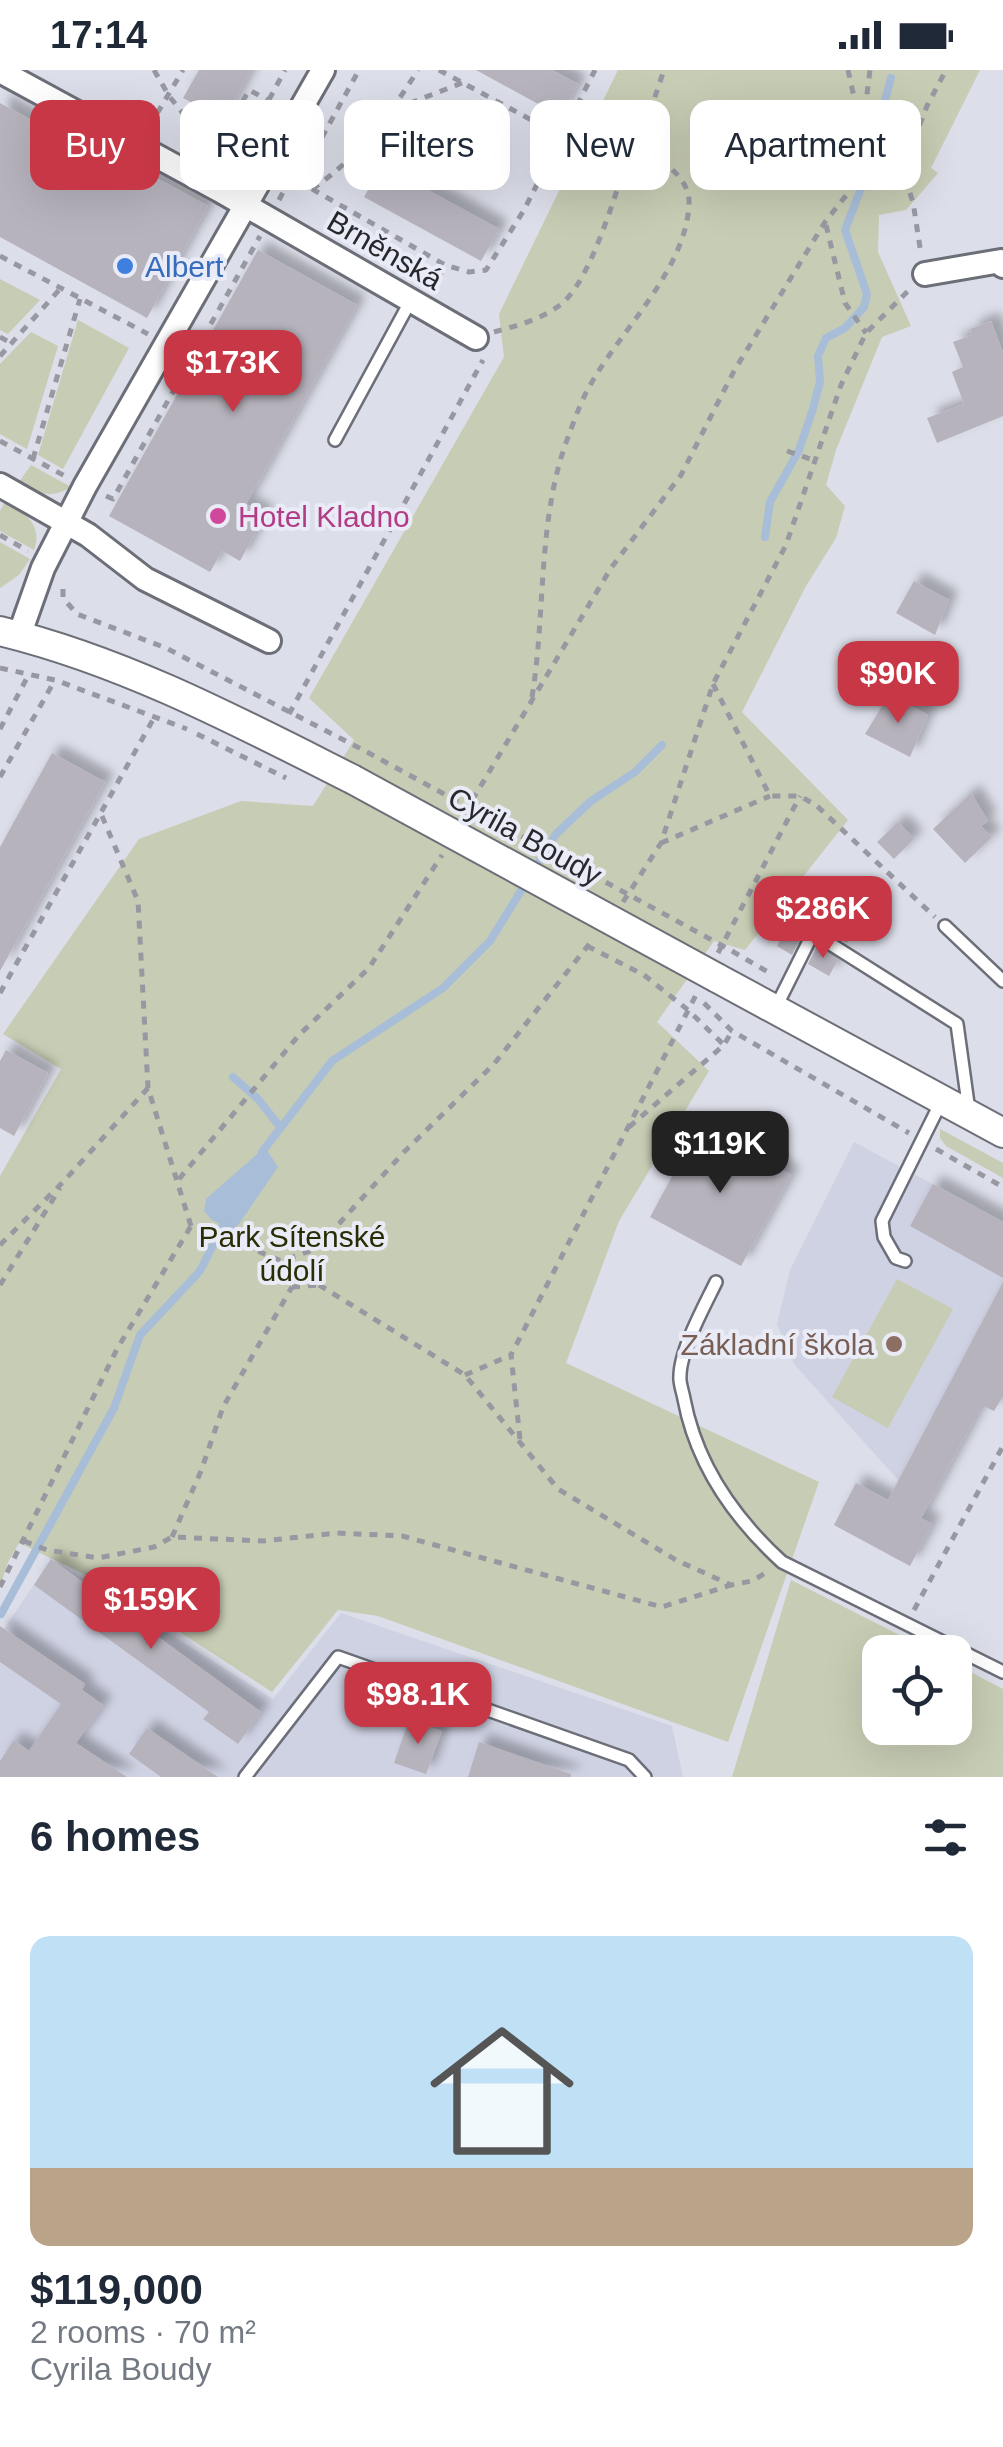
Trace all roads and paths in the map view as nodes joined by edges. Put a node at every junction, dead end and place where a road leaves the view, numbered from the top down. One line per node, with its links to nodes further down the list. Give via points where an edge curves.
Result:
1 (154, 70): 15 (path)
2 (183, 70): 15 (path)
3 (284, 70): 17 (path)
4 (322, 70): 38 (street)
5 (359, 70): 28 (path)
6 (418, 70): 18 (path)
7 (438, 70): 14 (path)
8 (594, 70): 20 (path)
9 (664, 70): 21 (path)
10 (848, 70): 22 (path)
11 (870, 70): 23 (path)
12 (946, 70): 27 (path)
13 (0, 71): 38 (street, Brněnská)
14 (462, 83): 19 (path); 26 (path)
15 (169, 96): 24 (path); 25 (path)
16 (244, 100): 17 (path, via 250,90)
17 (268, 100)
18 (398, 100)
19 (418, 100)
20 (580, 100)
21 (654, 100)
22 (855, 100)
23 (866, 100)
24 (180, 109)
25 (160, 110)
26 (530, 119)
27 (921, 121)
28 (324, 134)
29 (344, 163): 31 (path)
30 (670, 168): 69 (path, via 682,177 690,202 683,236 587,391 565,445 552,498)
31 (324, 179)
32 (284, 190): 39 (path)
33 (314, 190): 34 (path, via 469,272 486,270)
34 (535, 190)
35 (616, 190): 49 (path, via 590,261 563,303)
36 (848, 190): 40 (path)
37 (908, 190): 43 (path)
38 (246, 206): 39 (street, Brněnská); 50 (street)
39 (270, 218): 46 (street, Brněnská); 58 (path, via 113,499)
40 (825, 222): 47 (path, via 845,303); 69 (path, via 734,371 681,475 611,568)
41 (0, 256): 44 (path)
42 (1003, 266): 43 (street, via 1001,261)
43 (925, 274): 47 (path)
44 (60, 289): 45 (path); 51 (path)
45 (80, 299): 50 (path); 54 (path, via 32,459)
46 (411, 300): 49 (street, Brněnská); 53 (lane)
47 (866, 334): 56 (path)
48 (0, 337): 51 (path)
49 (476, 338): 70 (path, via 487,352)
50 (168, 339): 59 (street)
51 (12, 343): 52 (path)
52 (0, 356)
53 (335, 440)
54 (0, 441)
55 (789, 452): 56 (path)
56 (816, 461): 68 (path, via 786,545)
57 (0, 486): 59 (street)
58 (106, 496)
59 (66, 522): 61 (street); 64 (street, via 145,579)
60 (0, 536): 61 (path)
61 (47, 560): 63 (street)
62 (66, 580): 70 (path, via 63,598 78,614 166,648)
63 (10, 634): 85 (street, Cyrila Boudy, bridge, via 200,703)
64 (269, 642)
65 (0, 668): 66 (path)
66 (28, 674): 67 (path); 72 (path)
67 (55, 680): 71 (path); 73 (path)
68 (713, 684): 75 (path); 79 (path)
69 (531, 705): 78 (path)
70 (289, 714): 87 (path, bridge)
71 (156, 716): 74 (path); 77 (path)
72 (0, 729)
73 (0, 778)
74 (289, 779)
75 (770, 796): 76 (path); 79 (path)
76 (800, 796): 82 (path); 85 (path)
77 (102, 816): 88 (path); 94 (path, via 138,901)
78 (457, 828)
79 (660, 842): 81 (path)
80 (448, 844): 100 (path, via 369,968 299,1035)
81 (622, 905)
82 (944, 926): 86 (lane)
83 (599, 932): 84 (path)
84 (588, 946): 90 (path, via 644,975); 105 (path, via 494,1064)
85 (712, 972): 90 (path); 91 (street, Cyrila Boudy)
86 (1003, 982)
87 (788, 984): 91 (lane); 96 (lane, via 813,933 957,1024)
88 (0, 993)
89 (704, 1002): 92 (path)
90 (688, 1010): 93 (path); 97 (path)
91 (774, 1010): 95 (street, Cyrila Boudy)
92 (732, 1031): 93 (path); 99 (path)
93 (724, 1046): 97 (path)
94 (148, 1088): 100 (path); 101 (path)
95 (942, 1100): 96 (street, Cyrila Boudy); 99 (lane)
96 (970, 1116): 98 (street, Cyrila Boudy)
97 (626, 1129): 112 (path)
98 (1003, 1133)
99 (920, 1139): 102 (path); 107 (lane, via 882,1221 896,1258)
100 (178, 1180): 103 (path)
101 (64, 1181): 104 (path); 109 (path)
102 (1003, 1187)
103 (191, 1226): 106 (path); 117 (path, via 117,1349)
104 (0, 1244)
105 (316, 1250): 106 (path); 110 (path)
106 (281, 1261): 111 (path)
107 (906, 1262)
108 (716, 1282): 118 (lane, via 680,1375 690,1430 717,1486)
109 (0, 1285)
110 (319, 1285): 111 (path); 113 (path)
111 (292, 1287): 116 (path, via 224,1407)
112 (511, 1355): 113 (path); 114 (path)
113 (465, 1375): 114 (path)
114 (520, 1439): 119 (path, via 558,1489)
115 (1003, 1446): 121 (path)
116 (172, 1536): 117 (path, via 154,1547 98,1558); 119 (path, via 402,1536 662,1607)
117 (24, 1541): 120 (path)
118 (782, 1562): 119 (path); 121 (lane)
119 (731, 1586)
120 (0, 1588)
121 (906, 1624): 122 (lane)
122 (1003, 1672)
123 (246, 1777): 124 (lane, via 338,1657 629,1760)
124 (645, 1777)

